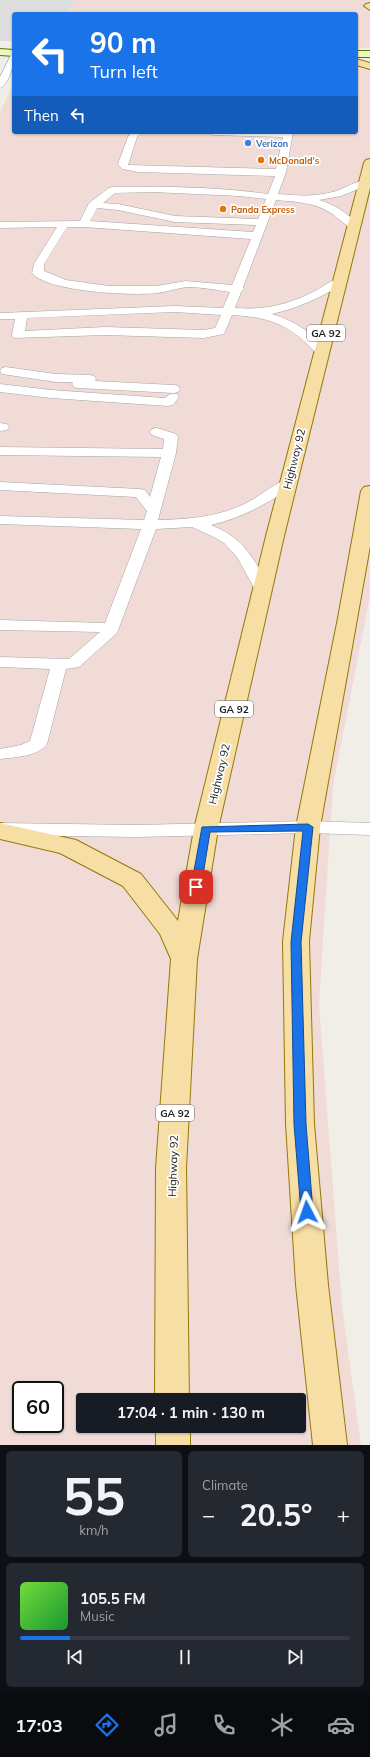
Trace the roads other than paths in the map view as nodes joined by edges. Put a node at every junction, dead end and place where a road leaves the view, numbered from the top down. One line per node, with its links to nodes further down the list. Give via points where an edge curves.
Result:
1 (0, 47): 2 (street)
2 (12, 47)
3 (0, 52): 4 (street)
4 (12, 52)
5 (363, 57): 7 (main road)
6 (12, 61): 8 (lane)
7 (370, 66)
8 (0, 85)
9 (135, 134): 12 (lane, via 123,164 125,167)
10 (287, 134): 12 (lane)
11 (370, 163): 13 (main road, Highway 92 / GA 92)
12 (281, 172): 14 (lane)
13 (365, 183): 15 (lane, via 337,194); 21 (main road, Highway 92 / GA 92)
14 (272, 197): 15 (lane); 16 (lane, via 152,189 112,190); 17 (lane)
15 (303, 199): 21 (lane, via 329,206)
16 (94, 205): 17 (lane, via 118,207 175,219); 19 (lane)
17 (263, 222): 22 (lane)
18 (64, 224): 19 (lane); 20 (lane); 24 (lane, via 39,264 38,273 48,279 67,284 140,291 185,284)
19 (84, 224): 22 (lane)
20 (0, 225)
21 (354, 226): 23 (main road, Highway 92 / GA 92)
22 (258, 236): 24 (lane)
23 (339, 282): 26 (lane, via 316,296 292,306); 29 (main road, Highway 92 / GA 92)
24 (238, 289): 25 (lane)
25 (229, 312): 26 (lane); 27 (lane, via 175,309); 27 (lane, via 220,331 204,334 105,331 18,335)
26 (256, 313): 29 (lane, via 282,320 300,330)
27 (22, 315): 28 (lane)
28 (0, 316)
29 (322, 352): 34 (main road, Highway 92 / GA 92)
30 (4, 379): 30 (lane, via 27,399 54,406 114,409 172,393)
31 (157, 432): 33 (lane, via 171,437)
32 (0, 451): 33 (lane)
33 (169, 453): 37 (lane)
34 (288, 483): 39 (lane, via 259,504 244,511 211,521); 41 (main road, Highway 92 / GA 92)
35 (0, 486): 37 (lane, via 140,493)
36 (370, 491): 47 (main road)
37 (153, 510): 40 (lane)
38 (0, 520): 40 (lane)
39 (193, 523): 40 (lane); 41 (lane, via 223,534 243,552)
40 (150, 525): 43 (lane)
41 (262, 590): 48 (main road, Highway 92 / GA 92)
42 (0, 625): 43 (lane)
43 (111, 628): 45 (lane, via 109,634 72,664)
44 (0, 662): 45 (lane)
45 (59, 665): 46 (lane, via 38,744 25,750)
46 (0, 754)
47 (308, 827): 48 (lane); 49 (lane); 55 (main road, via 296,942 300,1124 312,1285)
48 (206, 829): 50 (lane); 51 (main road, Highway 92 / GA 92)
49 (370, 829)
50 (0, 830): 51 (main road, via 67,846 132,880 171,930)
51 (184, 959): 52 (main road, Highway 92 / GA 92, via 171,1168)
52 (172, 1393)
53 (172, 1433): 54 (main road)
54 (173, 1445)
55 (330, 1445)

